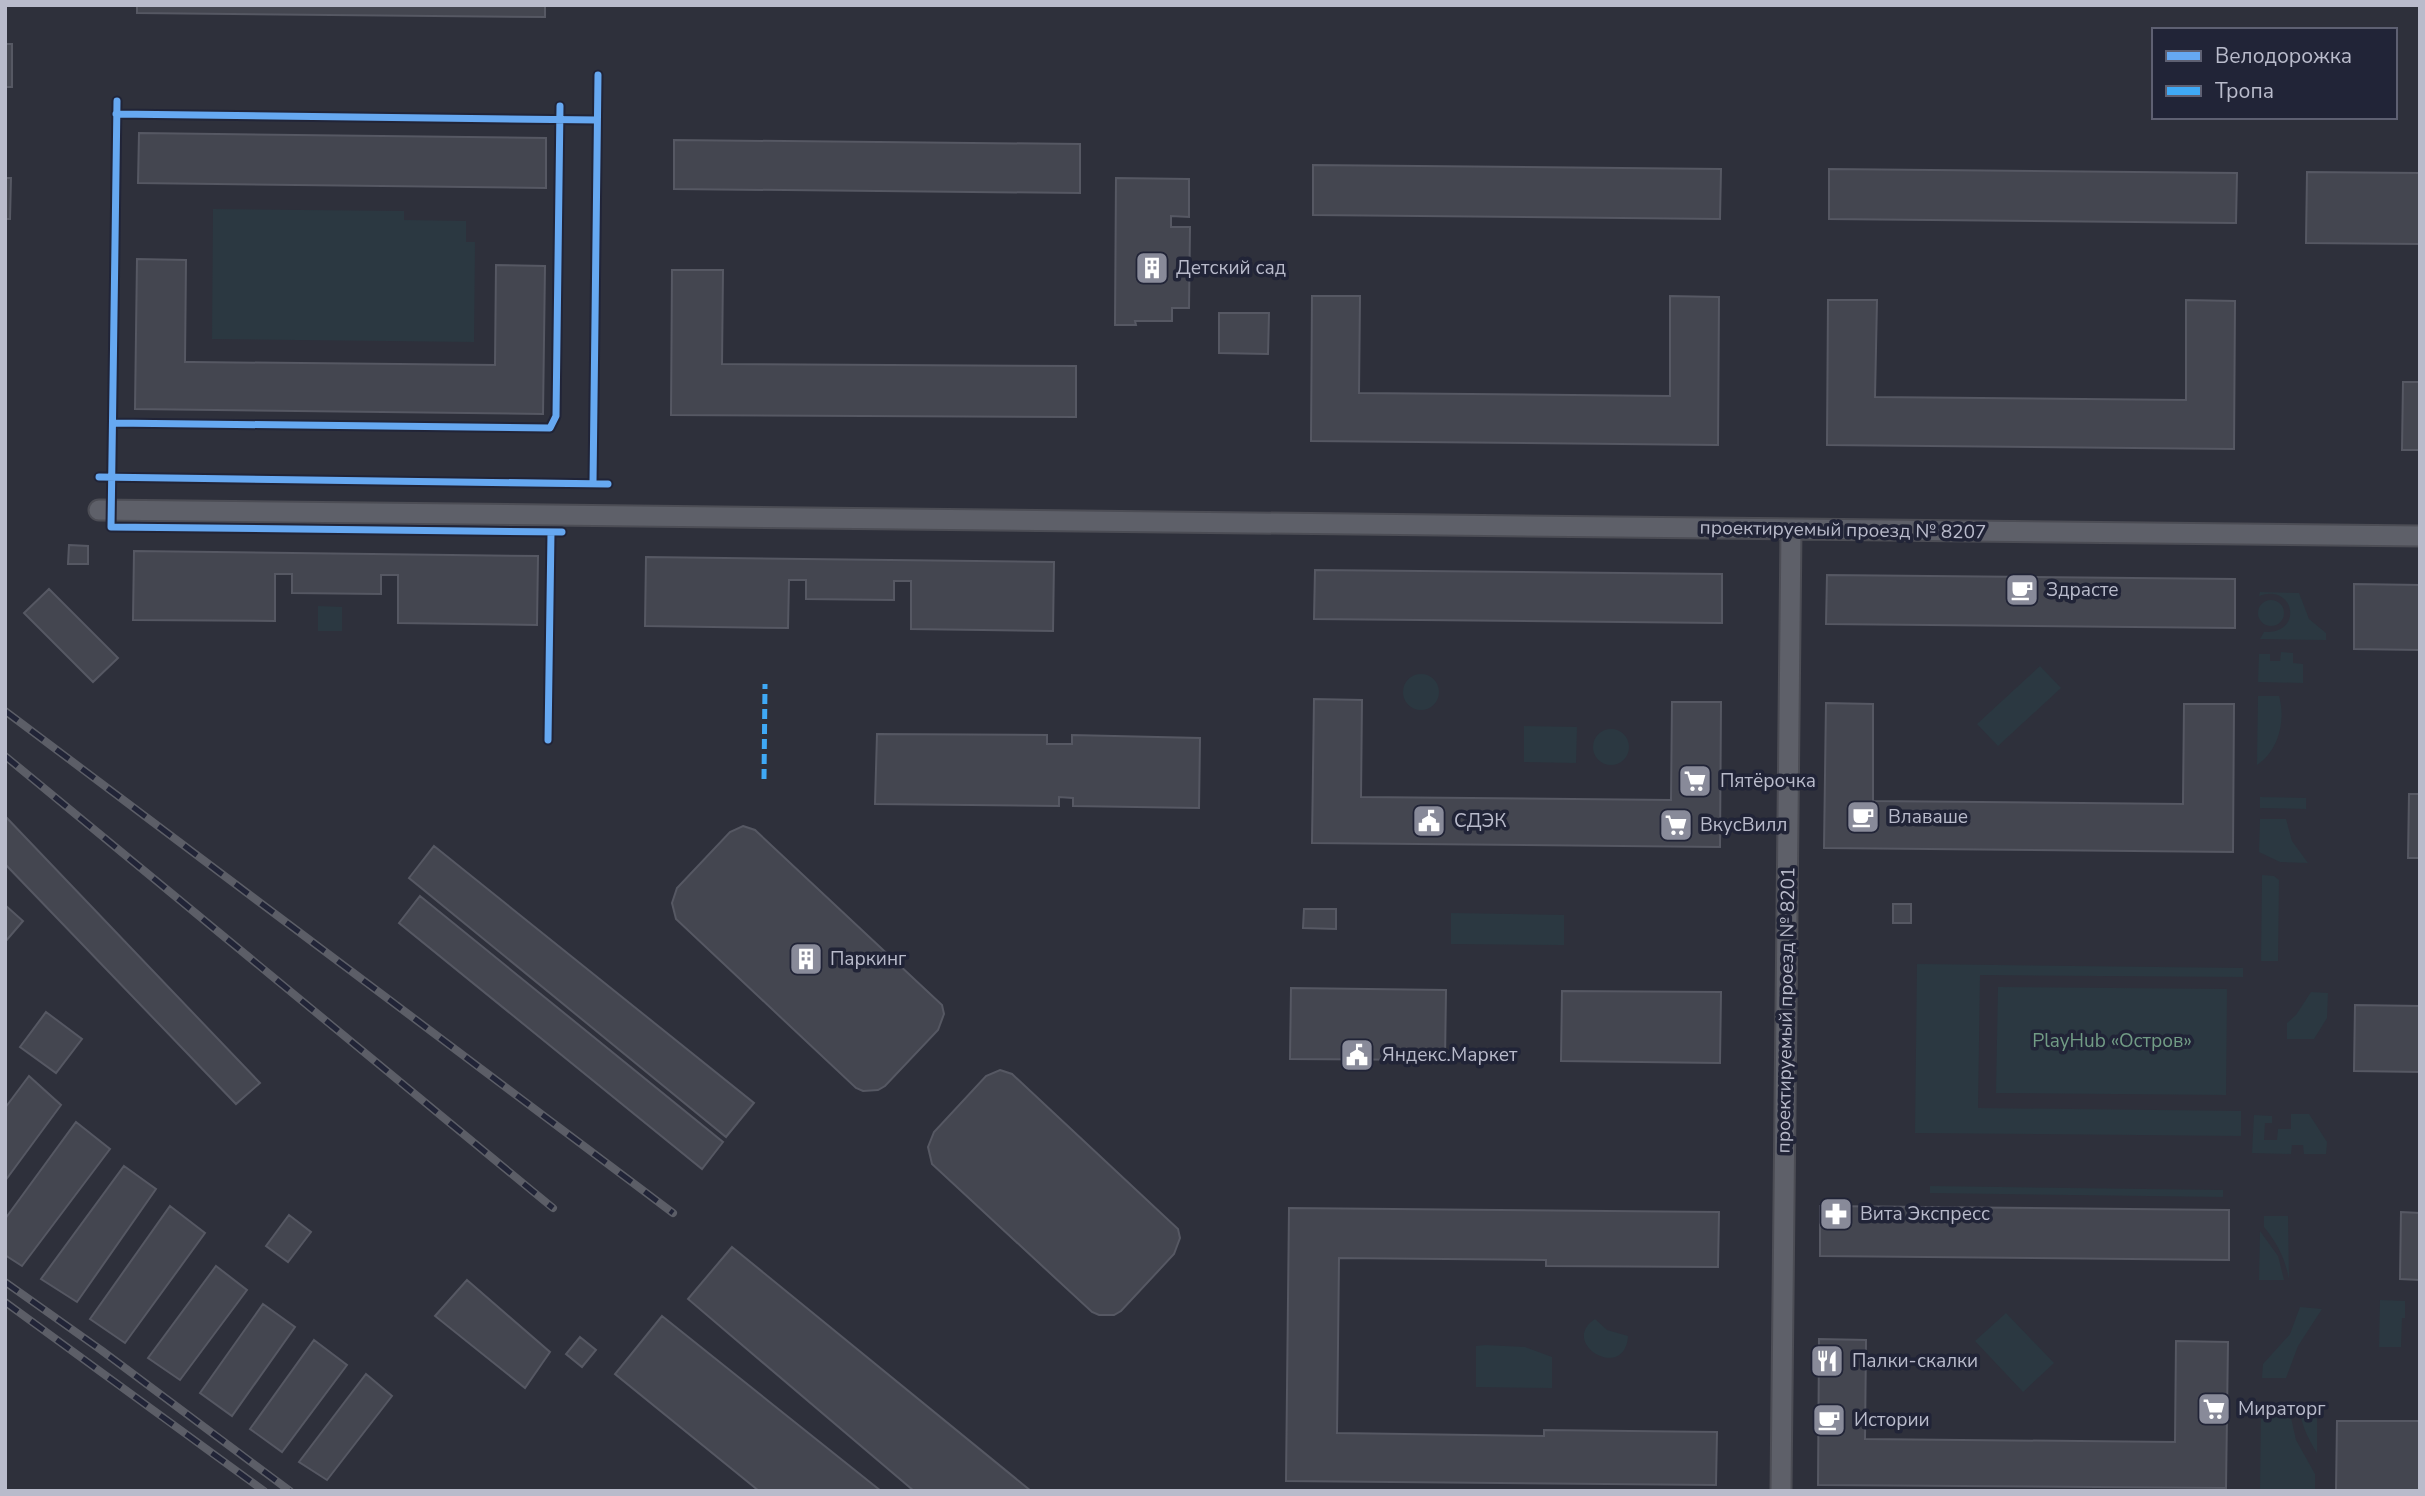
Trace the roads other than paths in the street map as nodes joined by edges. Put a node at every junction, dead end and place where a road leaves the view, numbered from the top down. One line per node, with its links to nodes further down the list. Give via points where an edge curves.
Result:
1 (99, 510): 2 (street, проектируемый проезд № 8207)
2 (1791, 529): 3 (street, проектируемый проезд № 8207); 4 (street, проектируемый проезд № 8201)
3 (2420, 536)
4 (1781, 1491)

